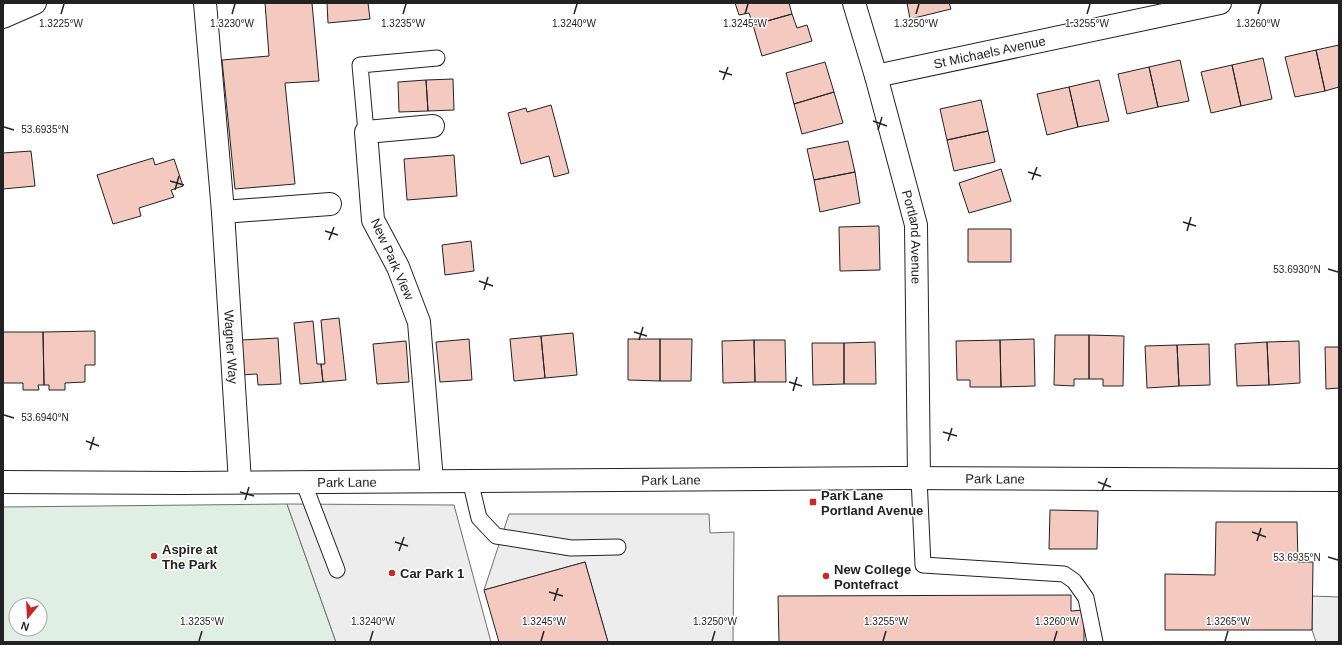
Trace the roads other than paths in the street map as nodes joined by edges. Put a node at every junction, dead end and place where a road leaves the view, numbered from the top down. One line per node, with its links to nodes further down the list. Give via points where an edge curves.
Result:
1 (35, 3): 5 (street)
2 (205, 3): 11 (street, Wagner Way)
3 (854, 3): 7 (street, Portland Avenue)
4 (1220, 3): 7 (street, St Michaels Avenue)
5 (3, 17)
6 (436, 58): 9 (lane, New Park View, via 360,65)
7 (876, 76): 12 (street, Portland Avenue, via 916,225)
8 (433, 126): 9 (street)
9 (366, 132): 16 (street, New Park View, via 372,220 398,267 419,322)
10 (330, 204): 11 (street)
11 (223, 212): 18 (street, Wagner Way)
12 (919, 478): 13 (street, Park Lane); 14 (street, Park Lane); 21 (lane, via 924,565 1064,574 1074,581 1086,598)
13 (470, 480): 16 (street, Park Lane); 19 (lane, via 478,518 496,536 571,548)
14 (1339, 480)
15 (303, 481): 16 (street, Park Lane); 18 (street, Park Lane); 20 (lane)
16 (432, 481)
17 (3, 482): 18 (street, Park Lane)
18 (240, 482)
19 (618, 547)
20 (337, 570)
21 (1095, 642)

